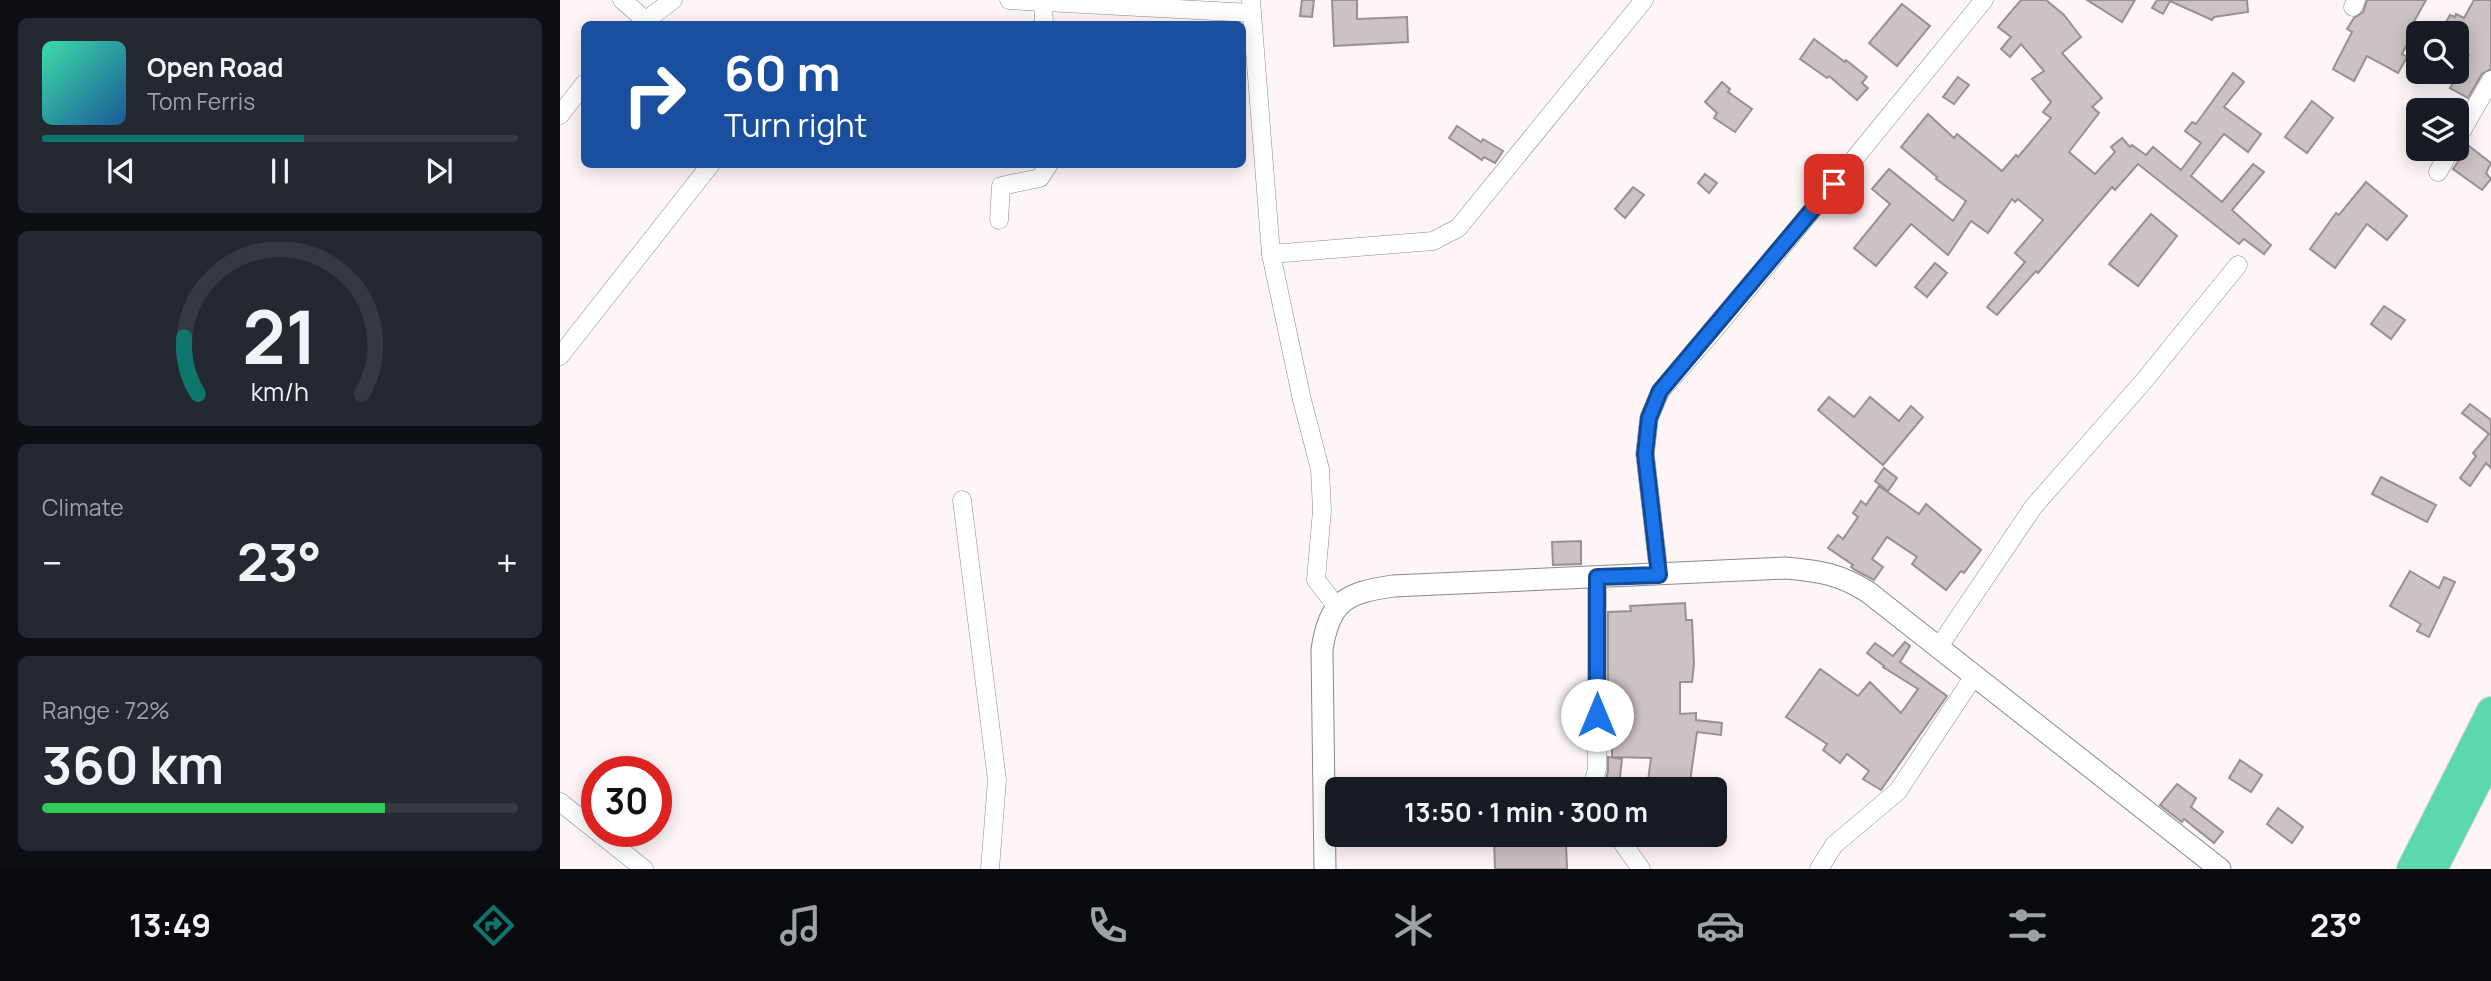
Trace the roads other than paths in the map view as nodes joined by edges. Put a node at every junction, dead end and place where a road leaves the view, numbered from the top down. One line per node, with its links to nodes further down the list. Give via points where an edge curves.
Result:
1 (622, 0): 8 (street)
2 (673, 0): 9 (street)
3 (1009, 0): 6 (street)
4 (1644, 0): 20 (street, via 1458,228 1433,241)
5 (1984, 0): 24 (street, via 1660,391 1649,418 1645,454)
6 (1043, 2): 7 (street); 10 (street)
7 (1251, 6): 20 (street)
8 (643, 21)
9 (647, 21)
10 (1044, 21)
11 (2491, 80): 14 (street)
12 (581, 88): 13 (street)
13 (560, 115)
14 (2469, 118)
15 (2444, 161): 18 (street)
16 (708, 168): 22 (street)
17 (1046, 168): 19 (street, via 1040,178 1001,186)
18 (2438, 172)
19 (999, 219)
20 (1271, 254): 26 (street, via 1320,469 1322,510 1315,580)
21 (2238, 265): 27 (street, via 2034,506)
22 (560, 356)
23 (962, 500): 35 (street, via 998,780)
24 (1659, 575): 25 (street); 27 (street, via 1786,568 1834,574 1868,592)
25 (1597, 577): 26 (street, via 1393,586 1351,596); 31 (street)
26 (1337, 607): 36 (street, via 1325,627 1322,650)
27 (1938, 648): 28 (street)
28 (1974, 676): 38 (street, via 1898,791 1834,845); 39 (street)
29 (2491, 711): 40 (highway)
30 (2491, 755): 41 (highway)
31 (1595, 777)
32 (560, 802): 34 (street)
33 (1626, 847): 37 (street)
34 (644, 869)
35 (990, 869)
36 (1325, 869)
37 (1642, 869)
38 (1819, 869)
39 (2220, 869)
40 (2411, 869)
41 (2433, 869)

